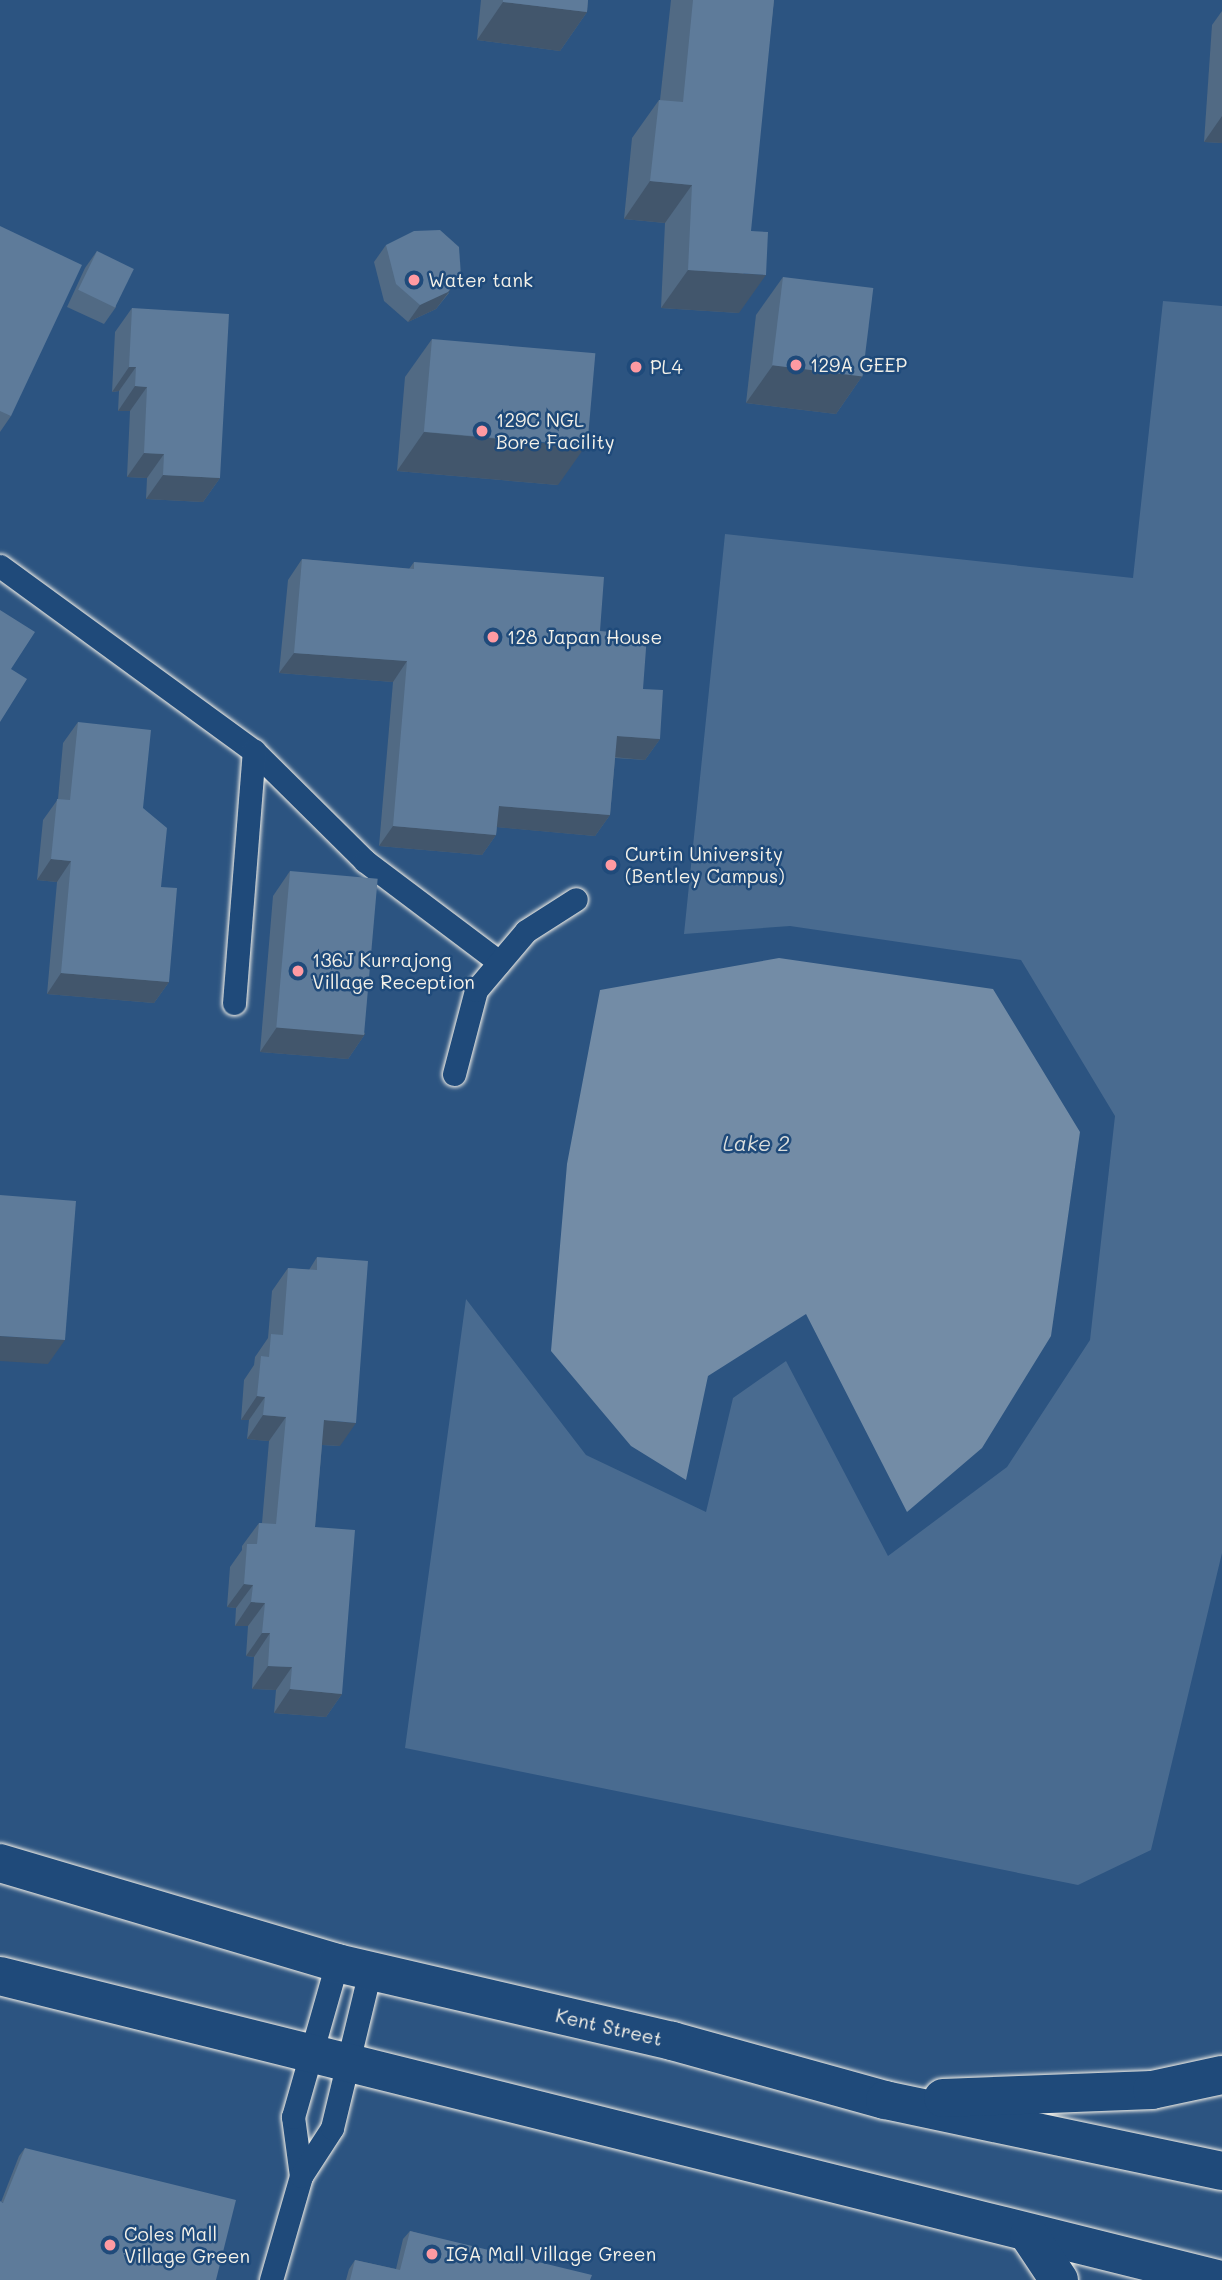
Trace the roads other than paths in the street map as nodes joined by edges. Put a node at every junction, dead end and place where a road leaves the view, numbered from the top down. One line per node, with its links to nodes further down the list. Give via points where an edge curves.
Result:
1 (0, 566): 2 (lane)
2 (254, 751): 4 (lane, via 365,861); 5 (lane)
3 (576, 899): 4 (lane, via 526,931)
4 (499, 962): 6 (lane, via 476,989)
5 (234, 1003)
6 (454, 1074)
7 (0, 1863): 8 (main road, Kent Street)
8 (354, 1967): 10 (lane); 10 (lane); 12 (main road, Kent Street, via 672,2041)
9 (0, 1976): 10 (main road)
10 (329, 2059): 14 (lane, via 332,2127); 14 (lane, via 293,2117); 15 (main road)
11 (1222, 2075): 12 (main road, via 1152,2090)
12 (885, 2100): 13 (main road, Kent Street)
13 (1222, 2171)
14 (301, 2176): 16 (lane)
15 (1029, 2235): 17 (main road); 18 (main road)
16 (271, 2280)
17 (1059, 2280)
18 (1221, 2280)

